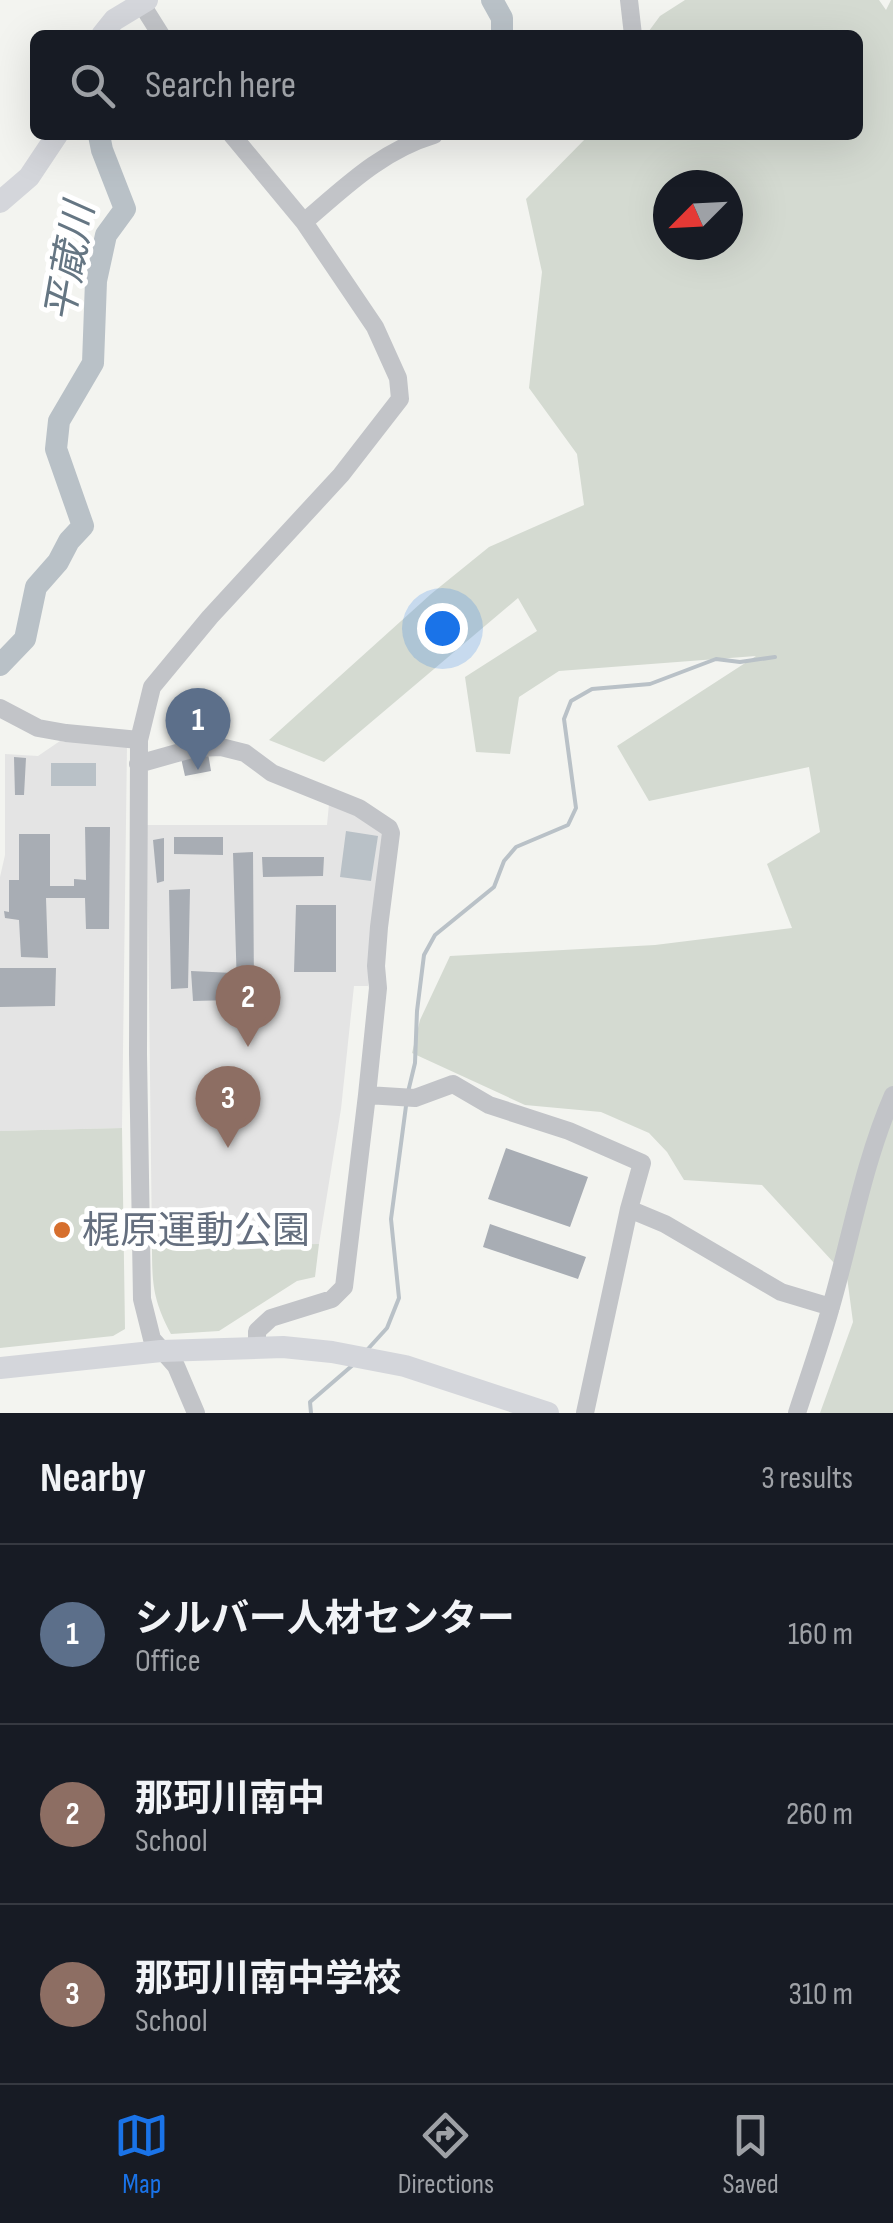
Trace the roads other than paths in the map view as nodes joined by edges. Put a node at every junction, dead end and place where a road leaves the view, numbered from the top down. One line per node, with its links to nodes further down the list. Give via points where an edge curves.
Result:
1 (629, 0): 5 (street)
2 (143, 1): 3 (main road); 4 (street)
3 (106, 30)
4 (158, 30)
5 (632, 30)
6 (54, 140): 9 (main road, via 30,177)
7 (236, 140): 10 (street)
8 (419, 140): 10 (street, via 368,166)
9 (3, 193)
10 (304, 222): 12 (street, via 375,326 400,399 341,476 152,688)
11 (0, 708): 12 (street, via 38,728)
12 (139, 740): 13 (street)
13 (138, 764): 14 (street, via 222,747 389,828); 19 (street, via 141,1281 152,1339)
14 (367, 1095): 16 (street, via 415,1098 453,1084 489,1106 569,1130 642,1163); 18 (street, via 344,1287 332,1299 271,1318 257,1331)
15 (893, 1095): 17 (street)
16 (629, 1209): 17 (street, via 781,1292); 23 (street)
17 (831, 1307): 24 (street)
18 (256, 1346): 19 (main road); 22 (main road, via 405,1366)
19 (161, 1351): 20 (main road); 21 (street, via 176,1366)
20 (0, 1368)
21 (196, 1413)
22 (548, 1413)
23 (586, 1413)
24 (797, 1413)

